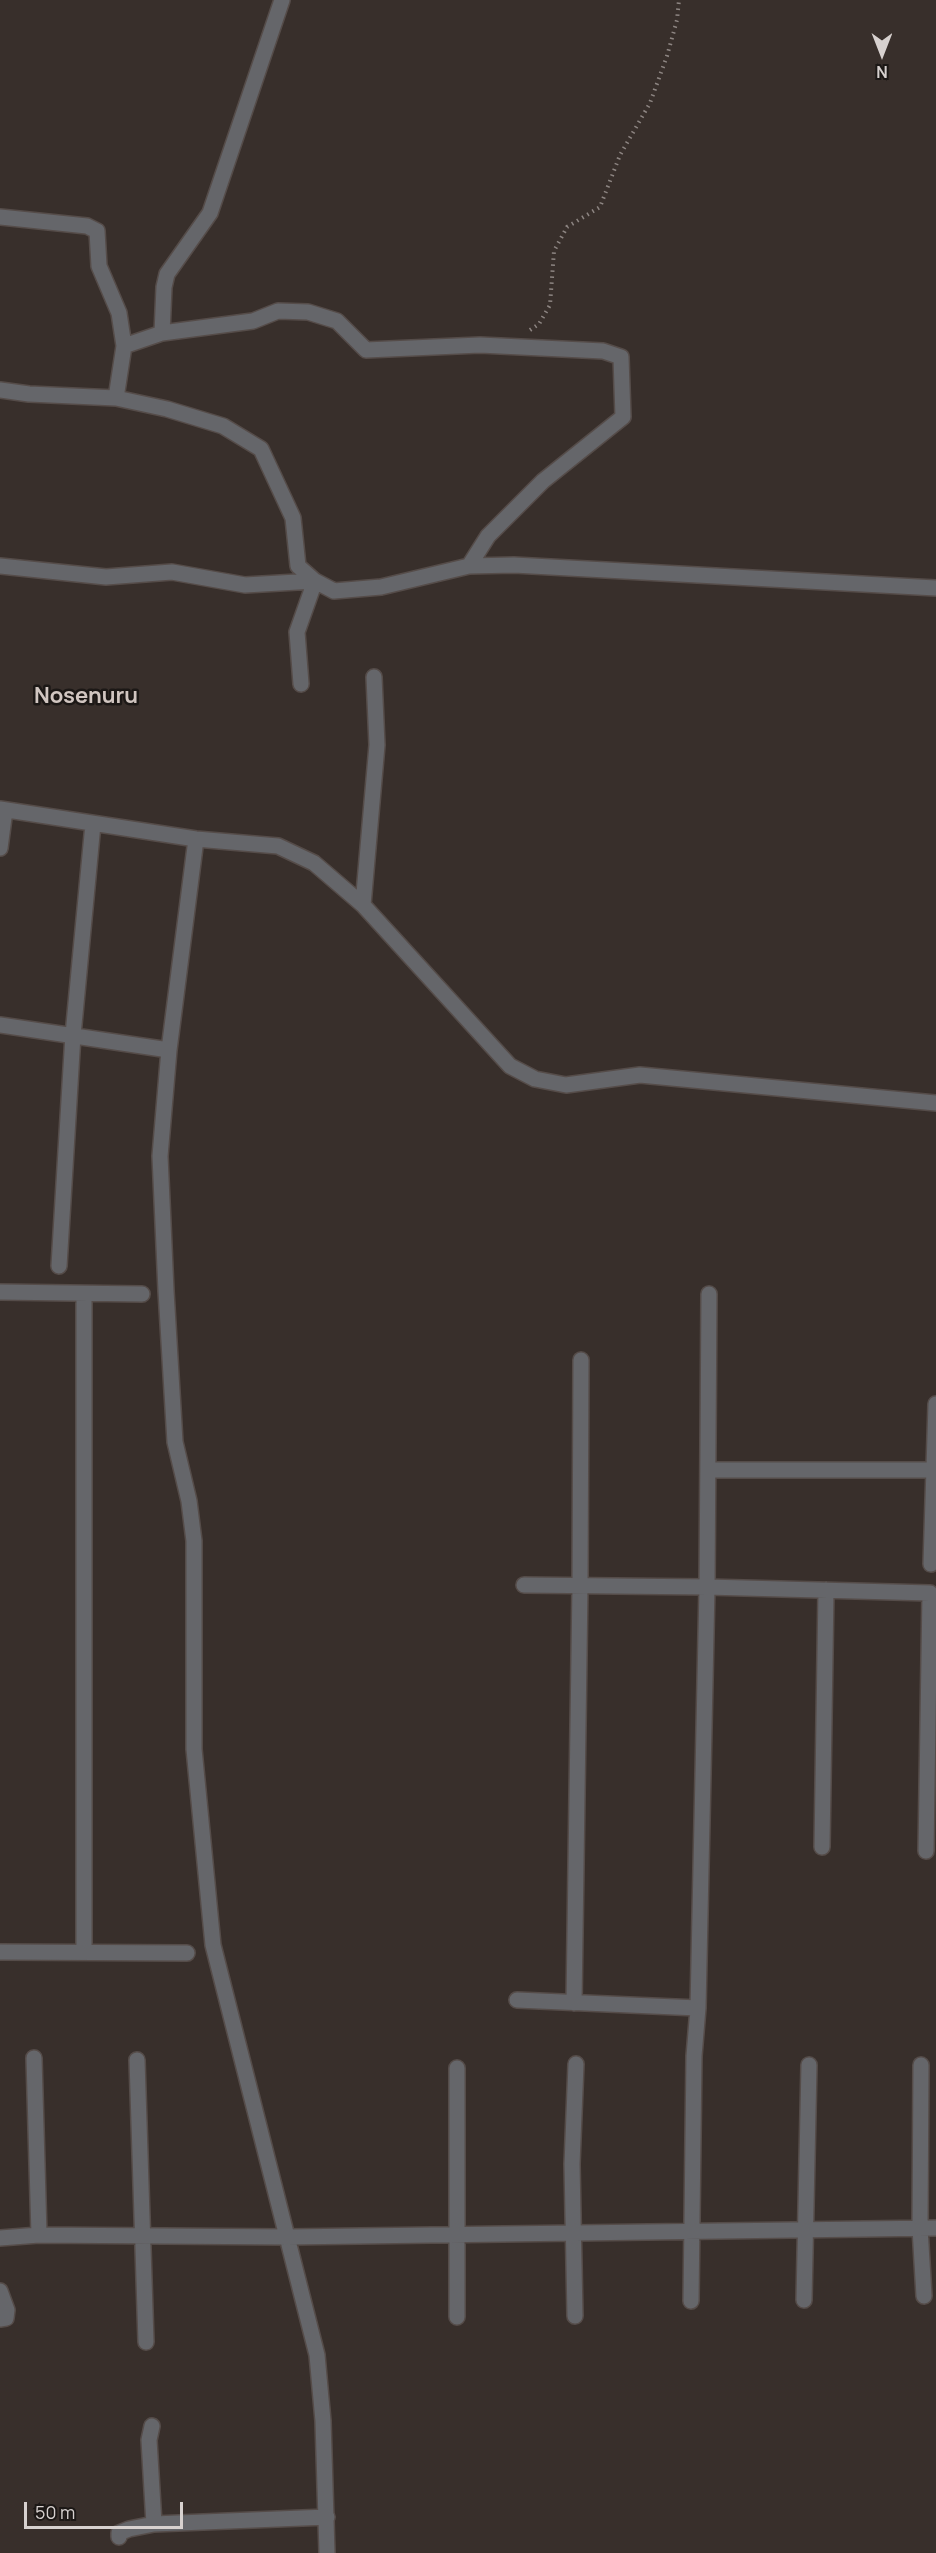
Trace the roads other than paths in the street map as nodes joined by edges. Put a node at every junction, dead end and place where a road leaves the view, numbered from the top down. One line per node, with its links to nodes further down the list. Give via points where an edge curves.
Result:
1 (282, 0): 3 (street, via 210,213 166,274)
2 (0, 217): 4 (street, via 87,226 97,231 99,266 119,313)
3 (162, 333): 4 (street); 8 (street, via 253,321 278,310 308,312 337,321 366,350 508,346 603,351 621,357 623,417 543,481 488,536)
4 (124, 346): 6 (street)
5 (0, 390): 6 (street)
6 (116, 398): 9 (street, via 223,426 261,449 293,518 298,566)
7 (0, 566): 9 (street, via 106,577 172,572 245,585)
8 (469, 567): 9 (street, via 381,587 334,591); 10 (street, via 514,565)
9 (315, 581): 12 (street, via 297,632)
10 (936, 588)
11 (374, 677): 17 (street, via 377,745)
12 (301, 684)
13 (3, 810): 14 (street); 16 (street)
14 (93, 824): 15 (street); 19 (street)
15 (196, 839): 17 (street, via 278,846 314,863); 20 (street)
16 (0, 848)
17 (363, 905): 21 (street, via 510,1066 535,1079 566,1085 640,1075)
18 (0, 1025): 19 (street)
19 (73, 1035): 20 (street); 22 (street)
20 (169, 1050): 59 (street, via 160,1155 165,1291 175,1442 194,1541 194,1749 213,1945)
21 (936, 1103)
22 (59, 1266)
23 (0, 1292): 26 (street)
24 (142, 1294): 26 (street)
25 (709, 1294): 29 (street)
26 (84, 1295): 40 (street)
27 (581, 1360): 33 (street)
28 (936, 1404): 30 (street)
29 (708, 1470): 30 (street); 34 (street)
30 (934, 1470): 31 (street)
31 (931, 1564)
32 (524, 1585): 33 (street)
33 (580, 1586): 34 (street); 43 (street)
34 (707, 1587): 35 (street); 44 (street)
35 (826, 1590): 36 (street); 37 (street)
36 (933, 1593): 38 (street)
37 (822, 1847)
38 (926, 1851)
39 (0, 1952): 40 (street)
40 (84, 1952): 41 (street)
41 (187, 1953)
42 (517, 2000): 43 (street)
43 (574, 2003): 44 (street)
44 (698, 2008): 54 (street)
45 (34, 2058): 56 (street)
46 (137, 2060): 57 (street)
47 (576, 2064): 55 (street)
48 (809, 2065): 53 (street)
49 (921, 2065): 51 (street)
50 (457, 2068): 58 (street)
51 (920, 2228): 52 (street); 53 (street); 62 (street)
52 (936, 2228)
53 (804, 2230): 54 (street); 63 (street)
54 (691, 2231): 55 (street); 64 (street)
55 (573, 2233): 58 (street); 65 (street)
56 (39, 2235): 57 (street); 60 (street)
57 (143, 2235): 59 (street); 68 (street)
58 (456, 2235): 59 (street); 66 (street)
59 (288, 2237): 70 (street, via 317,2355)
60 (0, 2238)
61 (0, 2291): 67 (street, via 7,2310 6,2318)
62 (924, 2296)
63 (804, 2300)
64 (691, 2301)
65 (574, 2316)
66 (457, 2317)
67 (0, 2319)
68 (146, 2342)
69 (152, 2426): 71 (street, via 149,2440)
70 (327, 2517): 71 (street); 73 (street)
71 (154, 2524): 72 (street, via 129,2529 119,2533)
72 (119, 2537)
73 (327, 2553)

